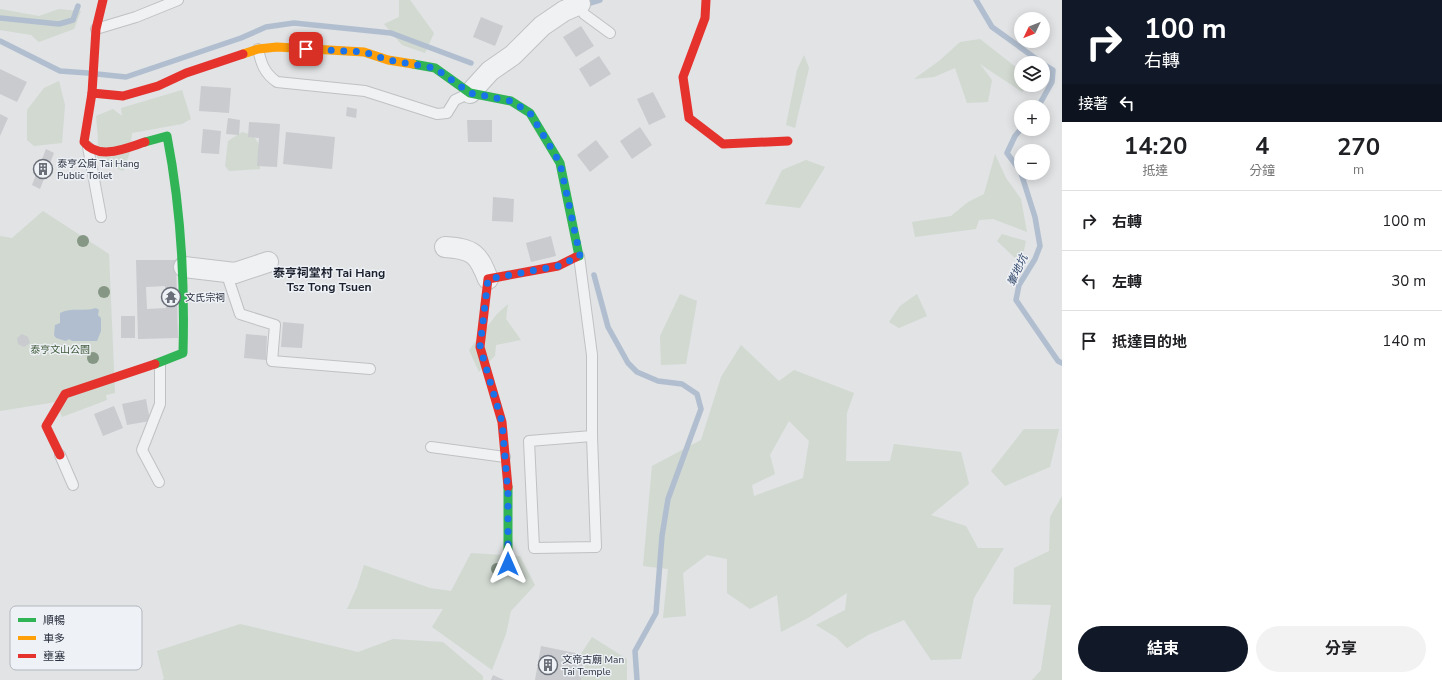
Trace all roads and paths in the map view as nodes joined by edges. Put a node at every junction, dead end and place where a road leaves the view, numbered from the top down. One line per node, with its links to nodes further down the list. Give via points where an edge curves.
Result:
1 (103, 0): 5 (street)
2 (178, 0): 5 (lane, via 136,17)
3 (706, 0): 10 (street, via 705,18 683,77 689,118 723,144)
4 (574, 2): 6 (lane, via 584,14); 9 (street, via 542,26 513,55 490,71)
5 (96, 29): 8 (street)
6 (610, 33)
7 (258, 49): 8 (street, via 186,72 158,86 123,96); 9 (street, via 277,47 364,52 388,60 435,68); 9 (lane, via 268,75 277,82 365,91 437,114 447,113 456,100)
8 (92, 93): 11 (street, via 84,142)
9 (470, 93): 14 (street, via 511,101 530,113 560,163)
10 (788, 141)
11 (88, 147): 12 (lane); 16 (street, via 108,153 167,136 176,178)
12 (101, 217)
13 (445, 247): 18 (street, via 461,248 479,257)
14 (580, 256): 18 (street, via 558,266); 21 (lane, via 592,355)
15 (268, 262): 17 (street, via 235,273)
16 (184, 268): 17 (street); 19 (street, via 182,353)
17 (226, 272): 20 (lane, via 240,314 275,325 272,361)
18 (488, 279): 24 (street, via 480,347 502,422)
19 (160, 364): 23 (street, via 65,394 46,426); 25 (lane, via 160,404 142,450)
20 (370, 369)
21 (592, 436): 21 (lane, via 596,546 534,548 529,441)
22 (432, 447): 24 (lane)
23 (60, 455): 26 (lane)
24 (505, 457): 27 (street)
25 (159, 482)
26 (73, 485)
27 (508, 564)

